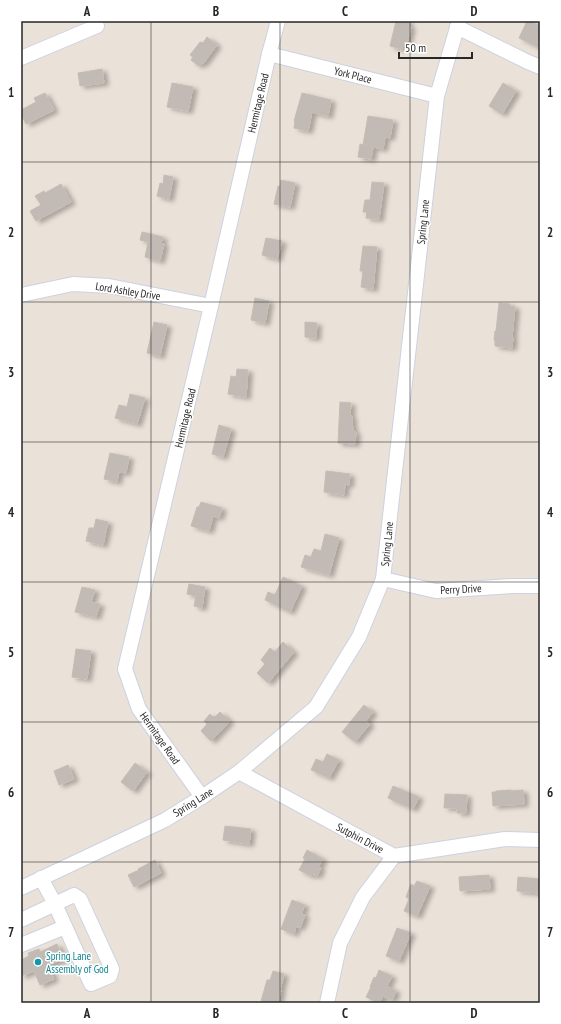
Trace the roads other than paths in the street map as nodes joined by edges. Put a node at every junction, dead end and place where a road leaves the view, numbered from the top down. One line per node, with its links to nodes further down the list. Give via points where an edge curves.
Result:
1 (278, 21): 4 (street, Hermitage Road)
2 (458, 24): 6 (street); 7 (street, Spring Lane)
3 (97, 26): 5 (street)
4 (269, 54): 7 (street, York Place); 9 (street, Hermitage Road)
5 (21, 58)
6 (540, 67)
7 (437, 96): 10 (street, Spring Lane)
8 (21, 295): 9 (street, Lord Ashley Drive, via 73,284 104,286)
9 (211, 306): 13 (street, Hermitage Road, via 125,668 139,709)
10 (383, 579): 11 (street, Perry Drive, via 436,591); 12 (street, Spring Lane, via 359,637 316,707)
11 (540, 586)
12 (239, 772): 13 (street, Spring Lane); 15 (street, Sutphin Drive)
13 (202, 797): 16 (street, Spring Lane, via 165,820)
14 (540, 840): 15 (street, Sutphin Drive, via 505,839)
15 (394, 856): 22 (street, via 363,898 340,943)
16 (41, 878): 17 (street, Spring Lane); 18 (street)
17 (21, 888)
18 (55, 904): 19 (street); 20 (street); 20 (street, via 74,895 80,899 112,970 110,976 91,984)
19 (21, 920)
20 (65, 927): 21 (street)
21 (21, 945)
22 (327, 1003)

